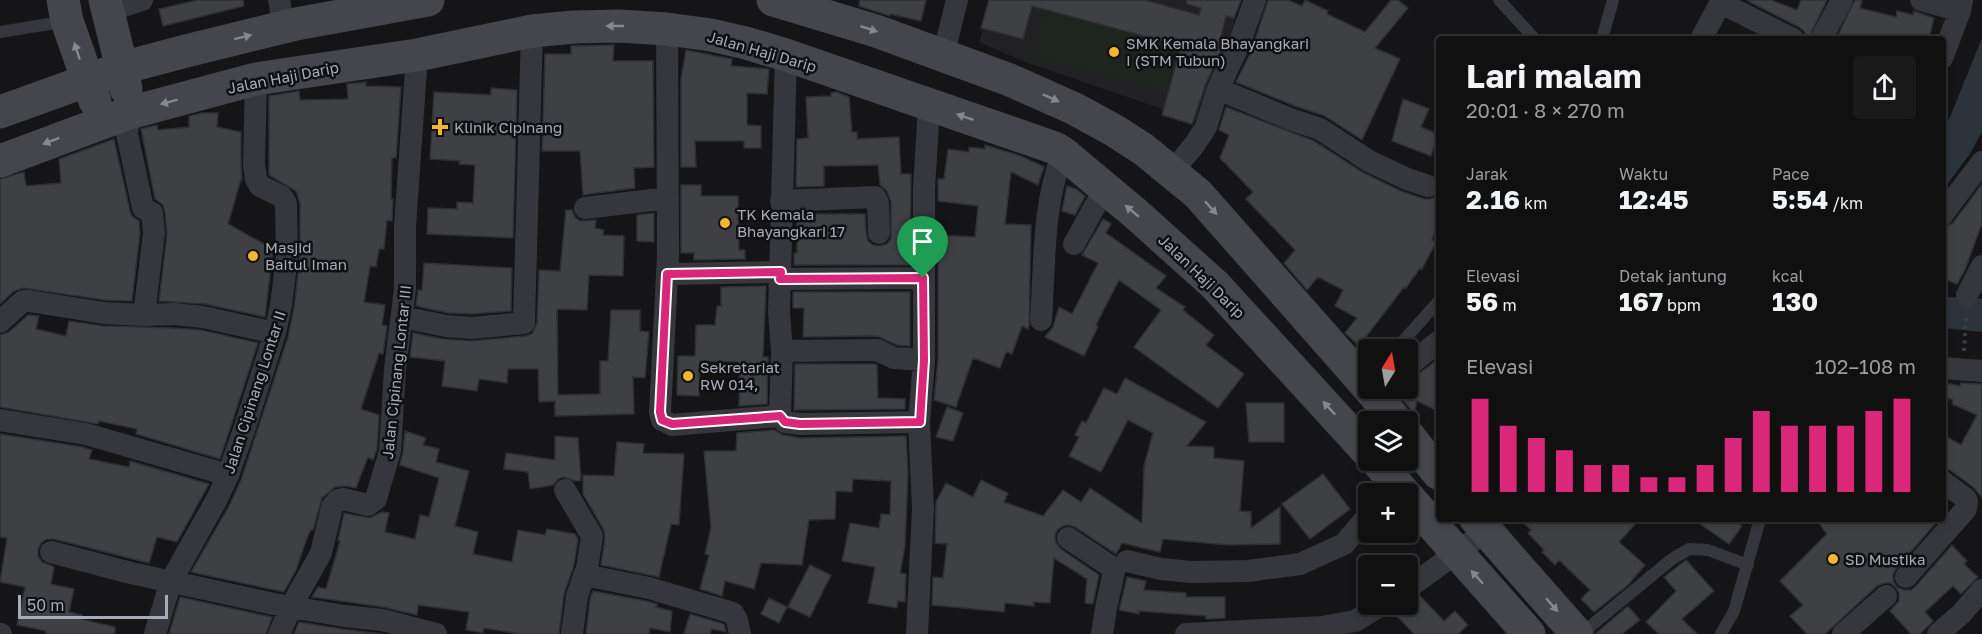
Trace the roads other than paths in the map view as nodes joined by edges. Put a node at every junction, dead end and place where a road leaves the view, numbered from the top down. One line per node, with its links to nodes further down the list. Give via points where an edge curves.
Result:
1 (142, 0): 12 (street)
2 (428, 0): 11 (main road)
3 (773, 0): 14 (main road)
4 (957, 0): 28 (street)
5 (1255, 0): 32 (street)
6 (1499, 0): 20 (lane)
7 (1613, 0): 21 (lane)
8 (1842, 0): 24 (street)
9 (1921, 0): 13 (street)
10 (1722, 1): 22 (street); 23 (street)
11 (394, 3): 16 (main road)
12 (106, 6): 29 (main road)
13 (1961, 6): 25 (street)
14 (824, 7): 28 (main road, one-way to 28)
15 (65, 10): 19 (lane); 31 (main road, one-way to 15)
16 (281, 13): 29 (main road, one-way to 16)
17 (667, 29): 18 (main road, Jalan Haji Darip, one-way to 18, via 608,26); 27 (main road, Jalan Haji Darip, via 711,35); 42 (street)
18 (532, 31): 26 (main road, Jalan Haji Darip); 55 (street, via 524,323 472,328)
19 (0, 32)
20 (1532, 36)
21 (1603, 36)
22 (1703, 36)
23 (1788, 36)
24 (1823, 36)
25 (1946, 47)
26 (417, 55): 30 (main road, Jalan Haji Darip); 55 (street, Jalan Cipinang Lontar III)
27 (786, 55): 33 (main road, Jalan Haji Darip); 43 (street)
28 (943, 56): 39 (main road, one-way to 39, via 1075,109 1143,149)
29 (122, 68): 31 (main road); 35 (main road)
30 (256, 79): 35 (main road, Jalan Haji Darip, one-way to 35); 58 (street, Jalan Cipinang Lontar II, via 256,179 286,203 287,257)
31 (87, 81): 34 (main road); 35 (main road)
32 (1218, 89): 39 (street, via 1201,136); 40 (street, via 1320,129 1369,161)
33 (929, 105): 36 (main road, Jalan Haji Darip, one-way to 33); 51 (street)
34 (0, 111)
35 (120, 123): 37 (main road, Jalan Haji Darip, one-way to 37); 54 (street, via 143,208 152,213 154,233)
36 (1063, 153): 41 (main road, Jalan Haji Darip); 56 (street, via 1048,207)
37 (0, 161)
38 (1982, 162): 45 (street)
39 (1171, 173): 65 (main road, one-way to 65, via 1198,194)
40 (1428, 186)
41 (1105, 188): 47 (street); 70 (main road, Jalan Haji Darip, one-way to 41, via 1215,285)
42 (668, 198): 44 (street); 49 (street)
43 (781, 201): 46 (street, via 875,197); 50 (street)
44 (585, 208)
45 (1946, 210)
46 (879, 233)
47 (1074, 244)
48 (1982, 266): 52 (street)
49 (667, 274): 50 (street); 67 (street, via 662,420 672,424)
50 (781, 276): 51 (street); 61 (street)
51 (923, 278): 63 (street)
52 (1973, 291)
53 (1436, 304): 59 (lane)
54 (144, 315): 57 (street, via 23,301); 58 (street, via 203,317)
55 (402, 317): 92 (street, Jalan Cipinang Lontar III, via 390,451 376,499 368,504 343,499 332,507 321,553)
56 (1041, 320)
57 (0, 322)
58 (275, 333): 73 (street, Jalan Cipinang Lontar II)
59 (1405, 339)
60 (1436, 344): 62 (street)
61 (782, 351): 63 (street, via 877,350 894,358); 67 (street)
62 (1418, 358)
63 (924, 360): 69 (street)
64 (1946, 368): 66 (street)
65 (1358, 371)
66 (1982, 371)
67 (780, 416): 69 (street, via 785,422 800,424)
68 (0, 420): 73 (street, via 86,434)
69 (920, 422): 101 (street, via 923,508)
70 (1358, 441)
71 (1418, 448): 72 (main road)
72 (1436, 470)
73 (228, 475): 88 (street, Jalan Cipinang Lontar II)
74 (1946, 484): 87 (street, via 1965,498 1966,508)
75 (565, 490): 85 (street, via 592,536)
76 (1418, 512): 82 (main road)
77 (1759, 522): 84 (lane)
78 (1481, 525): 82 (street); 86 (main road)
79 (1358, 528): 83 (street, via 1344,544 1300,564 1248,571 1191,572)
80 (1068, 538): 102 (street, via 1113,568)
81 (51, 552): 88 (street)
82 (1456, 553): 89 (street); 94 (main road, one-way to 82)
83 (1127, 561)
84 (1748, 565): 104 (lane, via 1708,550 1689,549); 105 (lane, via 1734,611)
85 (584, 575): 99 (street); 100 (street, via 649,588 733,613)
86 (1527, 577): 94 (main road); 104 (main road, one-way to 104)
87 (1906, 577)
88 (171, 581): 92 (street); 96 (street, Jalan Cipinang Lontar II)
89 (1418, 581)
90 (1982, 590): 107 (street)
91 (1886, 596): 106 (street)
92 (292, 605): 97 (street, Jalan Cipinang Lontar III); 98 (street, via 382,620)
93 (1370, 615): 95 (street)
94 (1513, 623)
95 (1355, 628): 103 (street)
96 (155, 634)
97 (279, 634)
98 (436, 634)
99 (572, 634)
100 (740, 634)
101 (917, 634)
102 (1102, 634)
103 (1186, 634)
104 (1579, 634)
105 (1721, 634)
106 (1843, 634)
107 (1938, 634)

